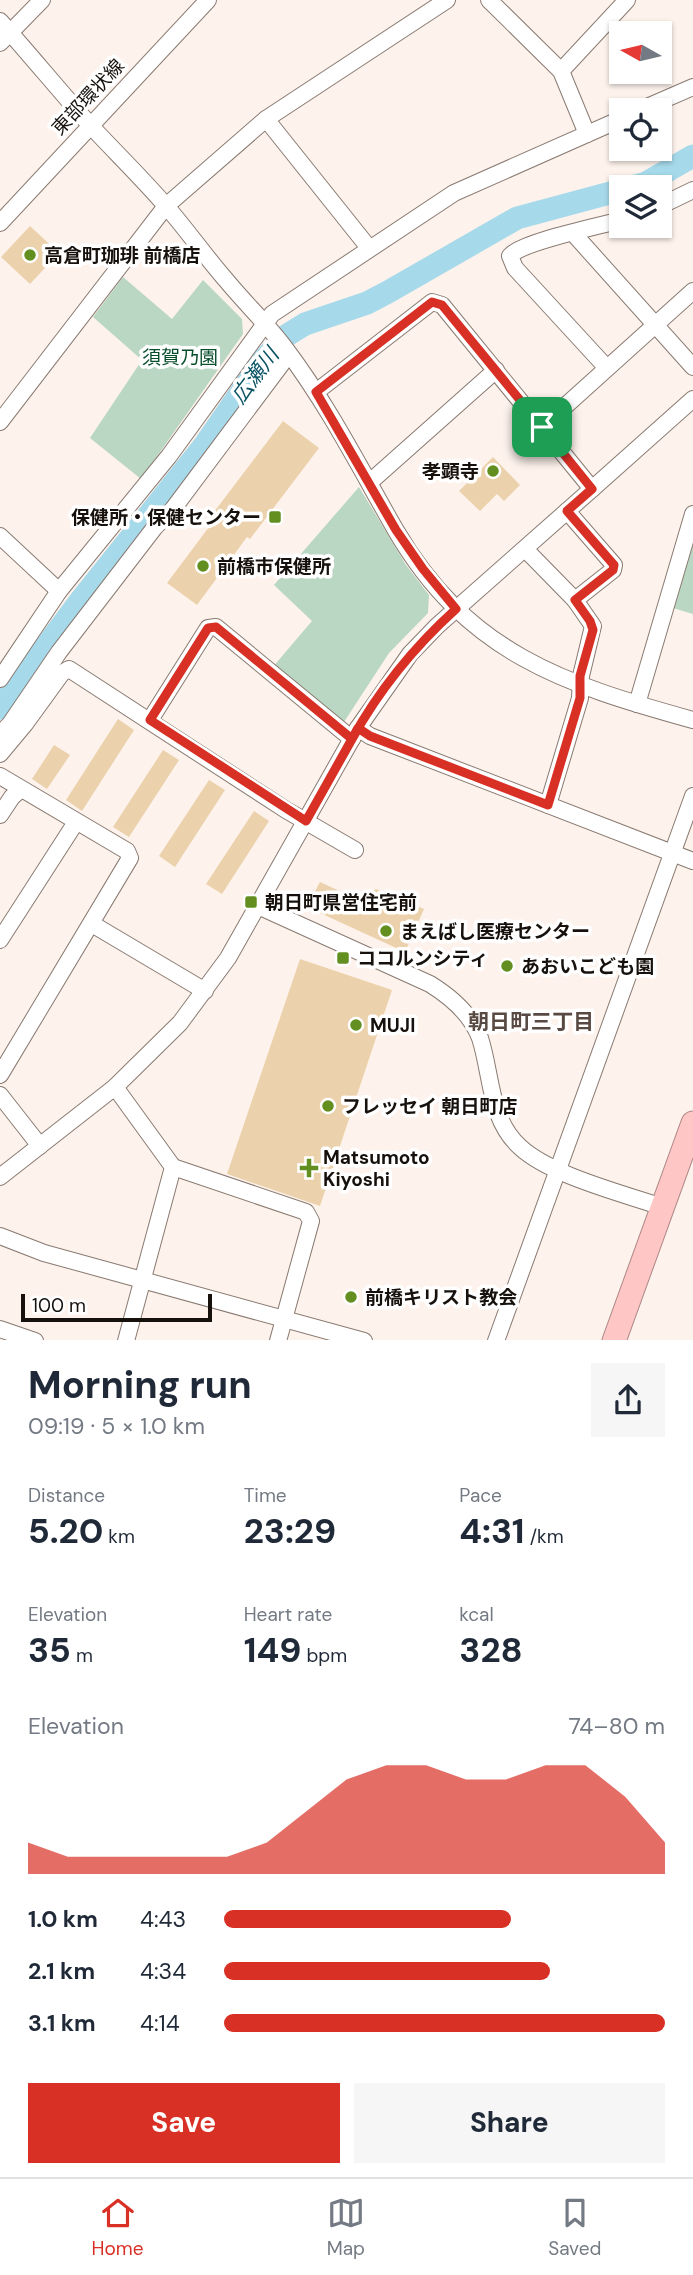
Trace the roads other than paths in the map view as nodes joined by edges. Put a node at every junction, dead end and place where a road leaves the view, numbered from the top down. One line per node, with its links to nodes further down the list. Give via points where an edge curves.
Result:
1 (42, 0): 6 (street)
2 (208, 0): 12 (street, 東部環状線)
3 (447, 0): 10 (street)
4 (489, 0): 7 (street)
5 (627, 0): 7 (street)
6 (3, 32): 12 (street)
7 (561, 71): 13 (street)
8 (693, 87): 9 (street)
9 (668, 98)
10 (266, 119): 16 (street); 20 (street)
11 (609, 124): 13 (street)
12 (91, 125): 16 (street); 17 (street, 東部環状線)
13 (587, 134): 20 (street, via 465,187)
14 (693, 190): 15 (street)
15 (672, 200)
16 (166, 206): 23 (street); 30 (street)
17 (0, 223)
18 (609, 223): 19 (street)
19 (573, 233): 22 (street); 25 (street, via 519,249 510,260)
20 (369, 248): 23 (street, via 272,314)
21 (693, 291): 22 (street)
22 (655, 325): 25 (street); 26 (street)
23 (268, 329): 24 (street); 38 (street)
24 (285, 356): 28 (street); 46 (street)
25 (606, 367): 31 (street)
26 (693, 367)
27 (496, 370): 28 (street, via 442,305 432,302); 31 (street); 32 (street)
28 (316, 392): 32 (street)
29 (693, 399): 33 (street)
30 (0, 422)
31 (542, 427): 33 (street)
32 (370, 482): 40 (street, via 396,530)
33 (592, 489): 34 (street)
34 (567, 511): 37 (street); 39 (street, via 614,565)
35 (692, 517): 43 (street)
36 (0, 536): 38 (street)
37 (525, 549): 39 (street); 40 (street)
38 (59, 591): 41 (street)
39 (575, 600): 42 (street, via 593,626)
40 (456, 609): 42 (street, via 510,651); 47 (street, via 410,654)
41 (0, 679)
42 (580, 685): 43 (street); 52 (street)
43 (637, 704): 45 (street)
44 (150, 720): 47 (street, via 208,628 216,627); 48 (street, via 75,671 66,670); 54 (street)
45 (693, 720)
46 (0, 734)
47 (355, 734): 52 (street); 54 (street)
48 (0, 754)
49 (0, 776): 50 (street)
50 (21, 789): 53 (street); 55 (street)
51 (693, 796): 57 (street)
52 (548, 805): 57 (street)
53 (0, 815)
54 (306, 821): 56 (street); 59 (street)
55 (76, 822): 60 (street, via 130,855); 61 (street)
56 (355, 850)
57 (672, 853): 58 (street); 70 (street)
58 (693, 861)
59 (258, 906): 62 (street); 70 (street, via 451,997 479,1037 499,1118 517,1146)
60 (92, 924): 62 (street); 63 (street)
61 (0, 940)
62 (205, 991): 64 (street, via 180,1023)
63 (0, 1075)
64 (115, 1087): 67 (street); 69 (street)
65 (0, 1096): 67 (street)
66 (693, 1123): 68 (highway)
67 (40, 1146): 71 (street)
68 (688, 1153): 72 (highway)
69 (173, 1167): 74 (street); 75 (street, via 306,1212 312,1221)
70 (558, 1171): 72 (street); 81 (street)
71 (0, 1177)
72 (662, 1208): 82 (highway)
73 (0, 1236): 74 (street, via 44,1253)
74 (142, 1279): 75 (street); 78 (street)
75 (284, 1319): 79 (street); 80 (street)
76 (0, 1329): 77 (street)
77 (35, 1340)
78 (126, 1340)
79 (278, 1340)
80 (364, 1340)
81 (496, 1340)
82 (614, 1340)

